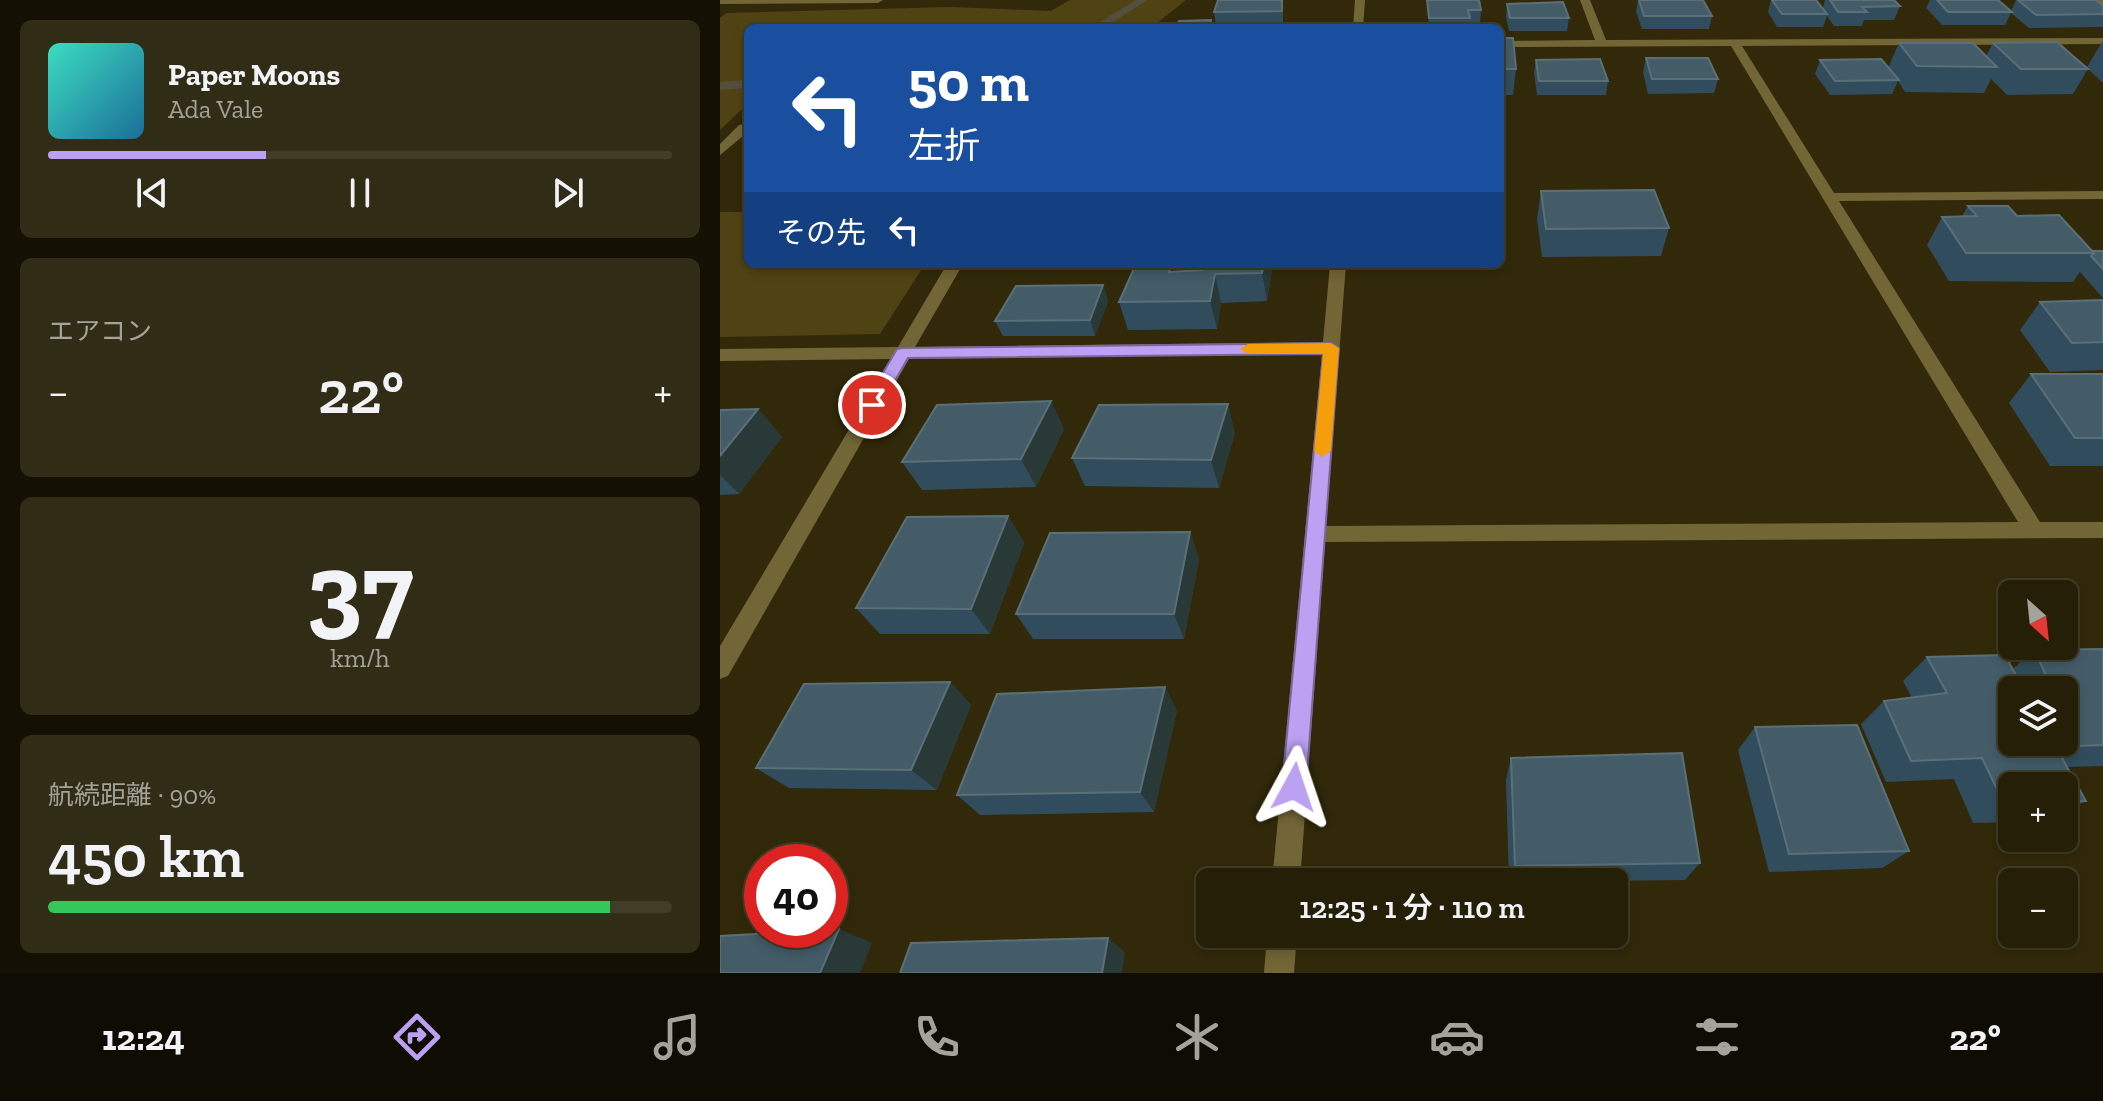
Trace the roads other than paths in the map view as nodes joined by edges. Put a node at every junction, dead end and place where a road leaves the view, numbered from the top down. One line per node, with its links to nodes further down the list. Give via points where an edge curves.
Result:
1 (878, 0): 5 (street)
2 (1360, 0): 7 (street)
3 (1585, 0): 11 (street)
4 (2096, 0): 6 (street)
5 (720, 1)
6 (2103, 5)
7 (1358, 24)
8 (2103, 41): 9 (street)
9 (1735, 43): 11 (street); 15 (street)
10 (1504, 44): 11 (street)
11 (1602, 44)
12 (744, 128): 13 (street)
13 (720, 151)
14 (2103, 195): 15 (street)
15 (1830, 197): 21 (street)
16 (953, 268): 19 (street)
17 (1338, 268): 18 (street)
18 (1331, 348): 19 (street); 23 (street)
19 (903, 353): 20 (street); 24 (street)
20 (720, 355)
21 (2034, 530): 22 (street); 23 (street)
22 (2103, 530)
23 (1315, 534): 25 (street)
24 (720, 668)
25 (1287, 868)
26 (1281, 948): 27 (street)
27 (1279, 973)

